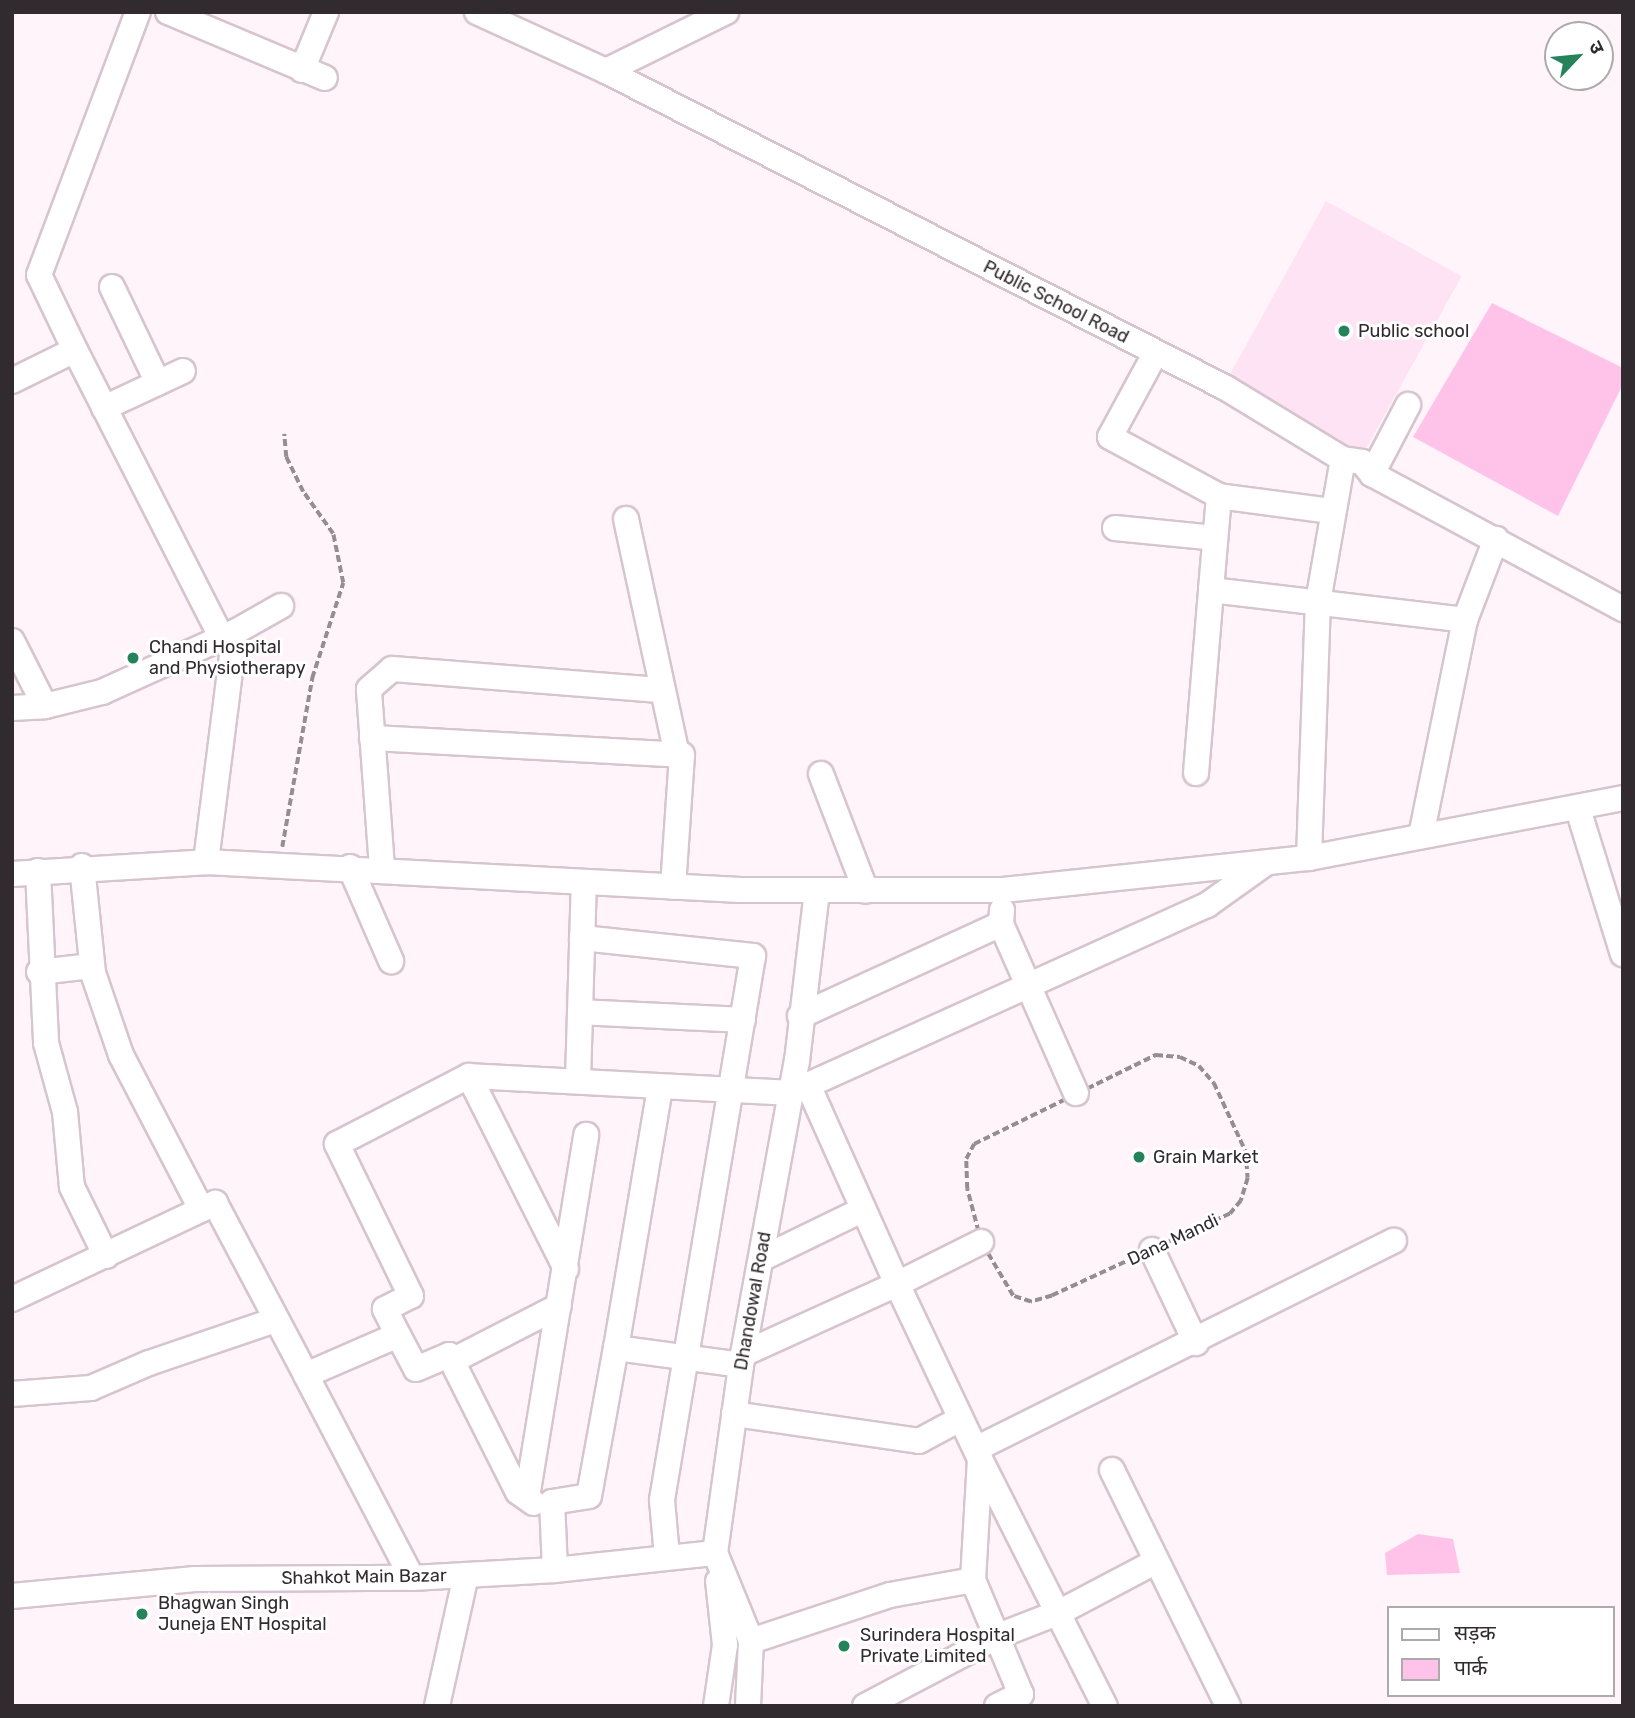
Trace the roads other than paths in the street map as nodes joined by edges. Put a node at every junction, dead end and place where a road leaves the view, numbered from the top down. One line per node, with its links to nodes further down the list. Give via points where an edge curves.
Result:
1 (138, 12): 8 (street, via 39,275)
2 (168, 12): 3 (street, via 314,74)
3 (326, 12)
4 (477, 12): 6 (street, Public School Road)
5 (726, 12): 6 (street)
6 (606, 71): 9 (street, Public School Road)
7 (112, 286): 12 (street)
8 (75, 350): 11 (street); 14 (street)
9 (1155, 354): 15 (street, Public School Road, via 1226,388); 17 (street, via 1110,437)
10 (183, 371): 12 (street)
11 (12, 381)
12 (158, 383): 14 (street)
13 (1408, 405): 16 (street)
14 (104, 408): 28 (street)
15 (1343, 459): 16 (street, Public School Road, via 1362,462); 18 (street)
16 (1372, 474): 22 (street, Public School Road)
17 (1219, 496): 18 (street); 21 (street)
18 (1331, 511): 24 (street)
19 (626, 519): 30 (street)
20 (1115, 528): 21 (street)
21 (1215, 538): 23 (street)
22 (1496, 539): 26 (street, Public School Road); 27 (street)
23 (1211, 590): 24 (street); 35 (street)
24 (1318, 602): 27 (street); 40 (street)
25 (281, 606): 28 (street)
26 (1623, 609)
27 (1465, 620): 39 (street)
28 (229, 635): 31 (street, via 102,692); 41 (street)
29 (12, 641): 31 (street)
30 (660, 690): 33 (street, via 392,669 369,689); 34 (street)
31 (45, 706): 32 (street)
32 (12, 708)
33 (372, 738): 34 (street); 45 (street)
34 (677, 755): 49 (street, via 682,755)
35 (1196, 773)
36 (821, 774): 52 (street)
37 (1623, 798): 38 (street)
38 (1578, 808): 39 (street); 55 (street)
39 (1421, 836): 40 (street)
40 (1309, 858): 42 (street)
41 (206, 862): 43 (street); 44 (street)
42 (1268, 862): 50 (street); 59 (street, via 1207,905)
43 (82, 866): 46 (street); 57 (street)
44 (350, 867): 45 (street); 56 (street)
45 (382, 868): 48 (street)
46 (38, 871): 47 (street); 58 (street)
47 (12, 874)
48 (584, 882): 49 (street); 54 (street)
49 (673, 887): 51 (street)
50 (1003, 890): 52 (street); 53 (street)
51 (817, 891): 52 (street); 61 (street)
52 (866, 891)
53 (1002, 924): 59 (street); 61 (street)
54 (582, 938): 60 (street); 62 (street, via 753,956)
55 (1623, 954)
56 (391, 961)
57 (92, 966): 58 (street); 70 (street, via 121,1055)
58 (39, 972): 75 (street, via 46,1043 65,1112 72,1187)
59 (1028, 985): 66 (street); 68 (street)
60 (580, 1012): 62 (street); 64 (street)
61 (800, 1016): 66 (street)
62 (743, 1020): 67 (street)
63 (469, 1076): 64 (street); 77 (street); 82 (street, via 337,1144 411,1296 385,1309)
64 (578, 1080): 65 (street)
65 (660, 1087): 67 (street); 84 (street)
66 (799, 1089): 67 (street); 71 (street); 76 (street, Dhandowal Road)
67 (731, 1093): 85 (street)
68 (1076, 1093)
69 (586, 1135): 77 (street)
70 (201, 1209): 75 (street); 81 (street, via 215,1203)
71 (864, 1209): 76 (street); 78 (street)
72 (1394, 1241): 83 (street)
73 (981, 1242): 78 (street)
74 (1152, 1250): 83 (street)
75 (106, 1256): 79 (street)
76 (761, 1259): 86 (street, Dhandowal Road)
77 (566, 1269): 80 (street)
78 (897, 1284): 86 (street); 91 (street)
79 (12, 1299)
80 (559, 1306): 87 (street); 94 (street)
81 (275, 1320): 88 (street); 89 (street, via 91,1388)
82 (398, 1335): 87 (street, via 416,1369 449,1355); 88 (street)
83 (1196, 1343): 92 (street)
84 (616, 1348): 85 (street); 95 (street, via 589,1496)
85 (686, 1358): 86 (street); 97 (street, via 662,1500)
86 (742, 1359): 90 (street, Dhandowal Road)
87 (452, 1361): 94 (street, via 518,1492)
88 (306, 1375): 101 (street)
89 (12, 1394)
90 (734, 1415): 91 (street, via 919,1441); 96 (street, Dhandowal Road)
91 (960, 1419): 92 (street)
92 (978, 1454): 102 (street); 104 (street)
93 (1112, 1470): 98 (street)
94 (527, 1497): 95 (street, via 536,1504)
95 (552, 1502): 99 (street)
96 (715, 1553): 97 (street, Shahkot Main Bazar); 106 (street); 109 (street, Dhandowal Road, via 725,1646)
97 (667, 1557): 99 (street, Shahkot Main Bazar)
98 (1155, 1562): 104 (street); 114 (street)
99 (555, 1570): 100 (street, Shahkot Main Bazar)
100 (466, 1575): 101 (street, Shahkot Main Bazar); 108 (street)
101 (412, 1578): 103 (street, Shahkot Main Bazar, via 195,1579)
102 (973, 1580): 105 (street); 106 (street, via 890,1595)
103 (12, 1596)
104 (1060, 1612): 105 (street); 113 (street)
105 (998, 1636): 107 (street); 111 (street)
106 (751, 1641): 110 (street)
107 (1024, 1700): 112 (street)
108 (437, 1706)
109 (716, 1706)
110 (748, 1706)
111 (865, 1706)
112 (997, 1706)
113 (1105, 1706)
114 (1228, 1706)

